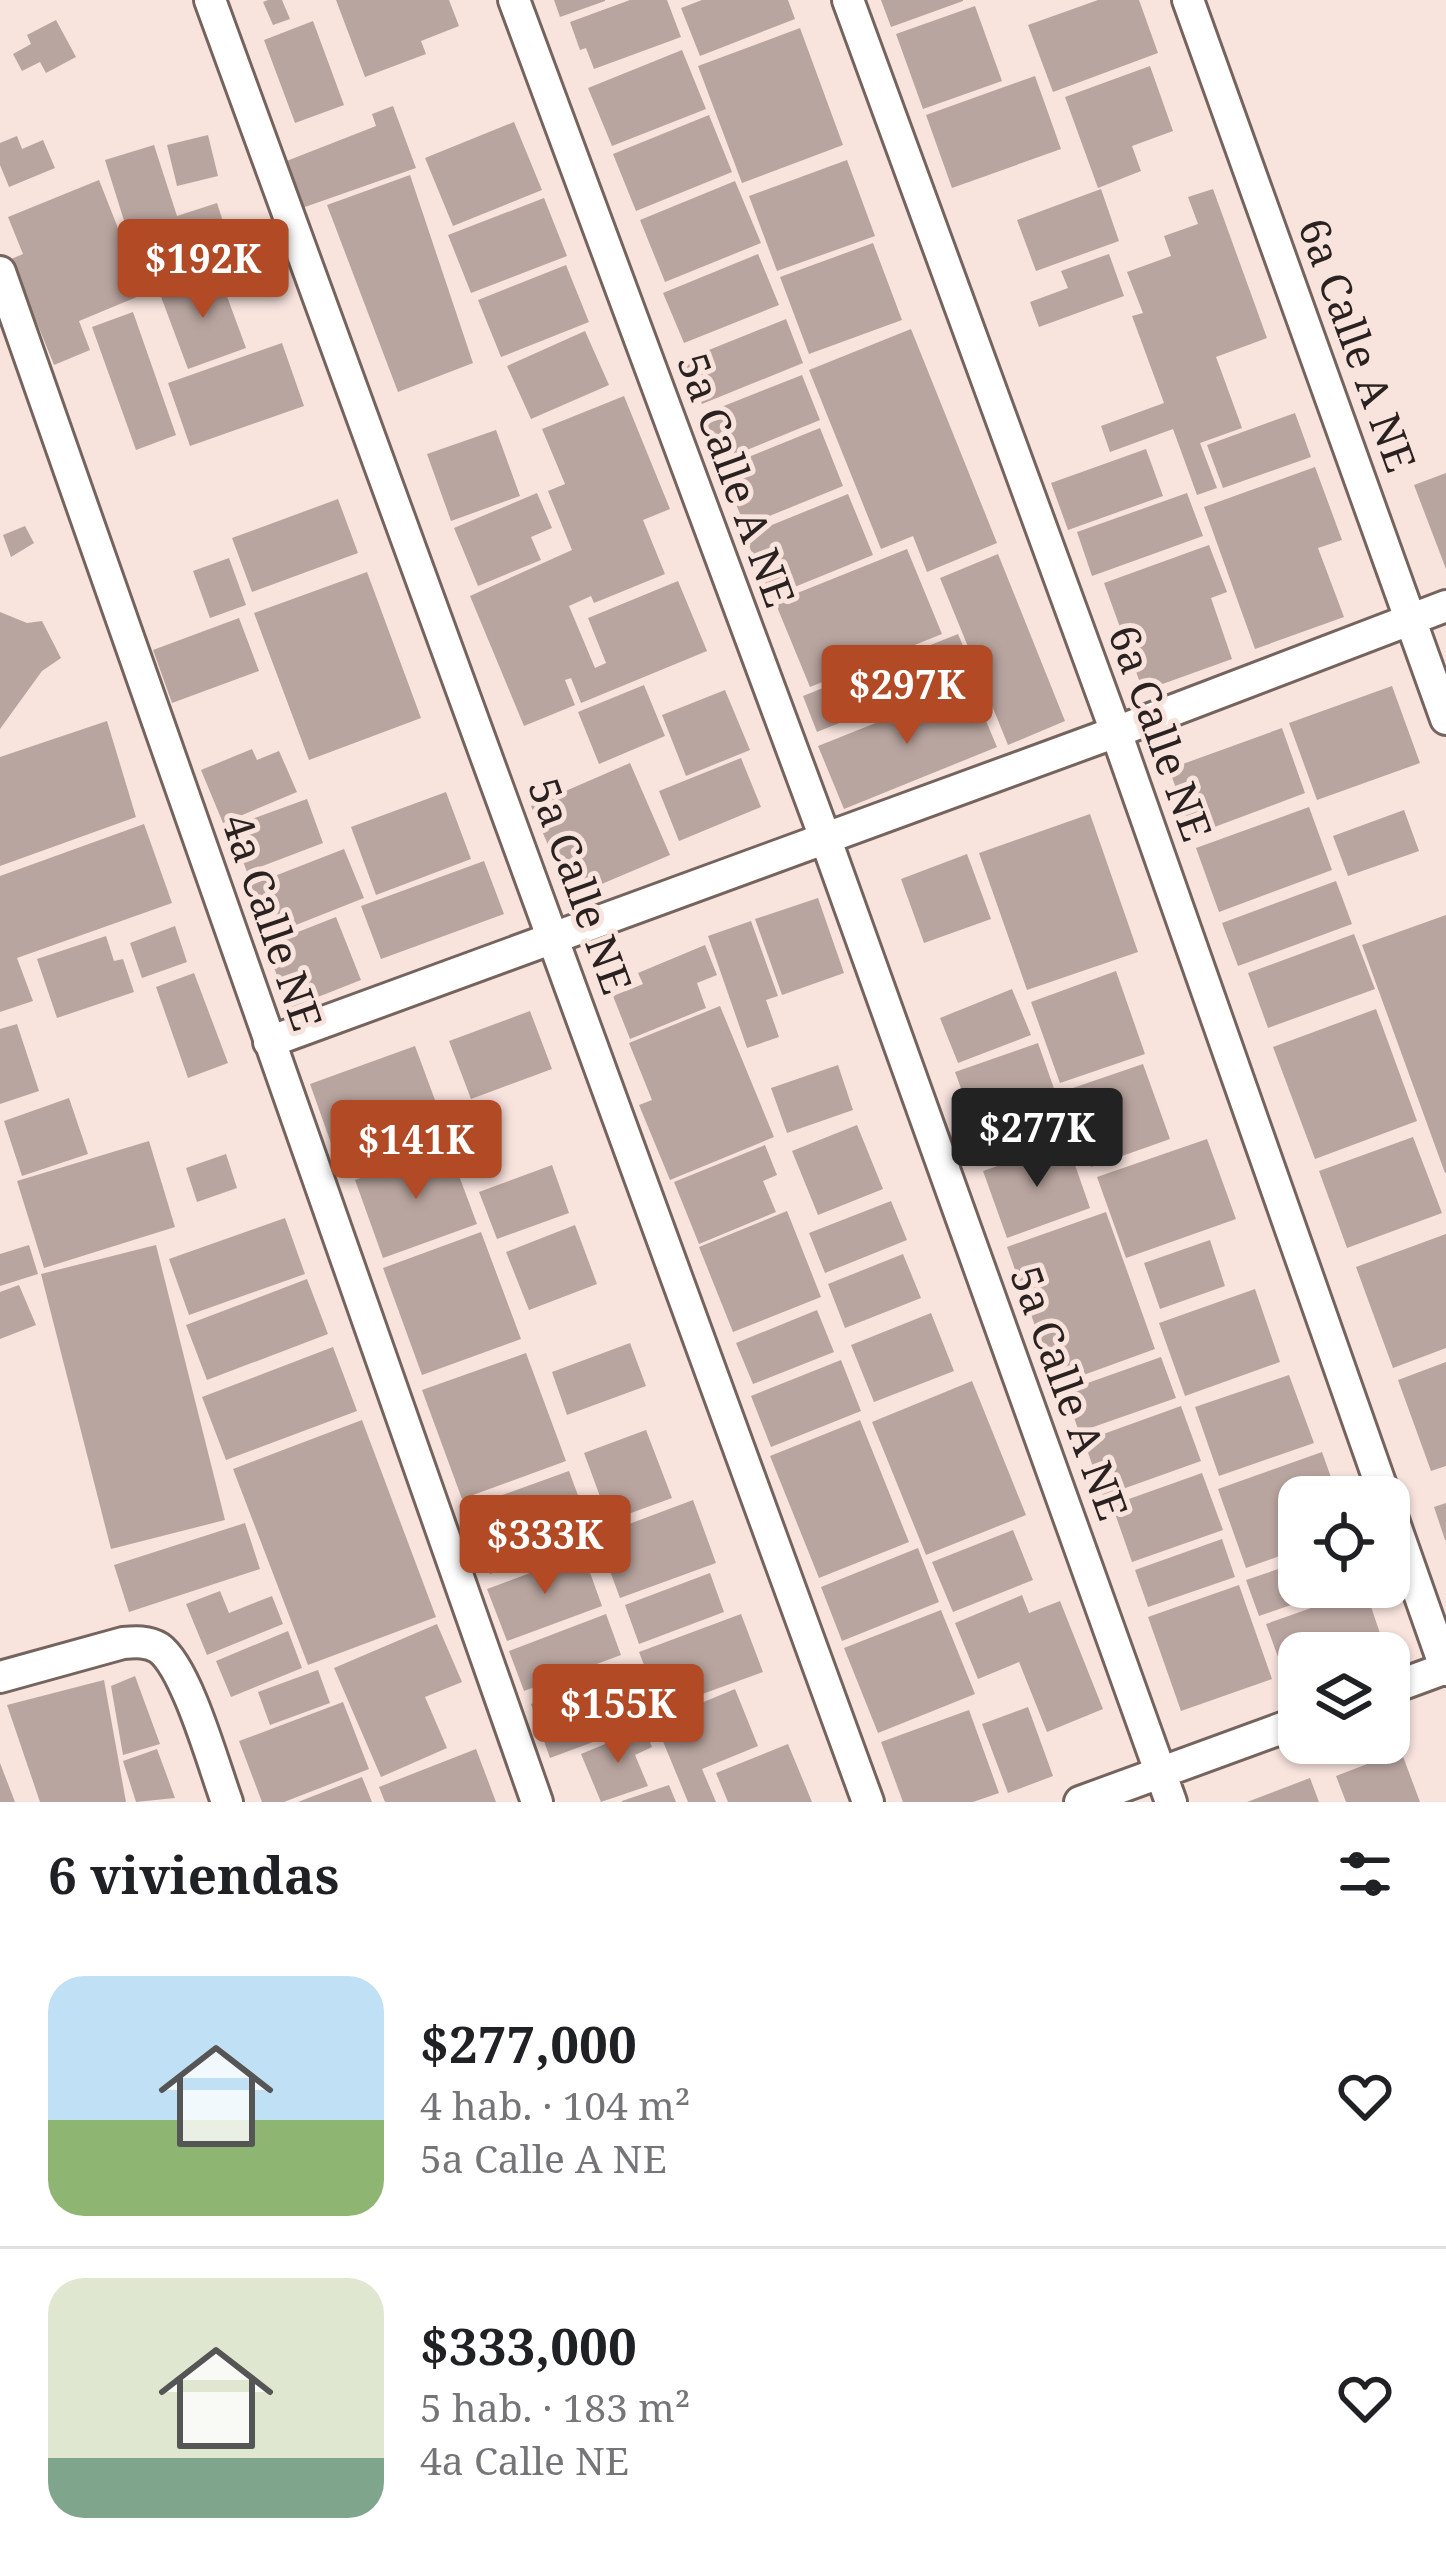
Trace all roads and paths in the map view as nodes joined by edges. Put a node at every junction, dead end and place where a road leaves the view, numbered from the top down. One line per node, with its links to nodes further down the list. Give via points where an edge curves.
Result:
1 (210, 0): 11 (street, 5a Calle NE)
2 (514, 0): 10 (street, 5a Calle A NE)
3 (848, 0): 9 (street, 6a Calle NE)
4 (1188, 0): 7 (street, 6a Calle A NE)
5 (0, 272): 12 (street, 4a Calle NE)
6 (1446, 606): 7 (street)
7 (1410, 618): 8 (street, 6a Calle A NE); 9 (street)
8 (1446, 719)
9 (1116, 732): 10 (street); 13 (street, 6a Calle NE)
10 (825, 839): 11 (street); 19 (street, 5a Calle A NE)
11 (554, 938): 12 (street); 22 (street, 5a Calle NE)
12 (269, 1042): 21 (street, 4a Calle NE)
13 (1378, 1476)
14 (1410, 1567): 15 (street)
15 (1446, 1669): 17 (street)
16 (0, 1677): 20 (street, via 122,1643 158,1648 180,1675)
17 (1410, 1682)
18 (1278, 1732): 19 (street)
19 (1165, 1787): 23 (street)
20 (226, 1802)
21 (537, 1802)
22 (868, 1802)
23 (1080, 1802)

